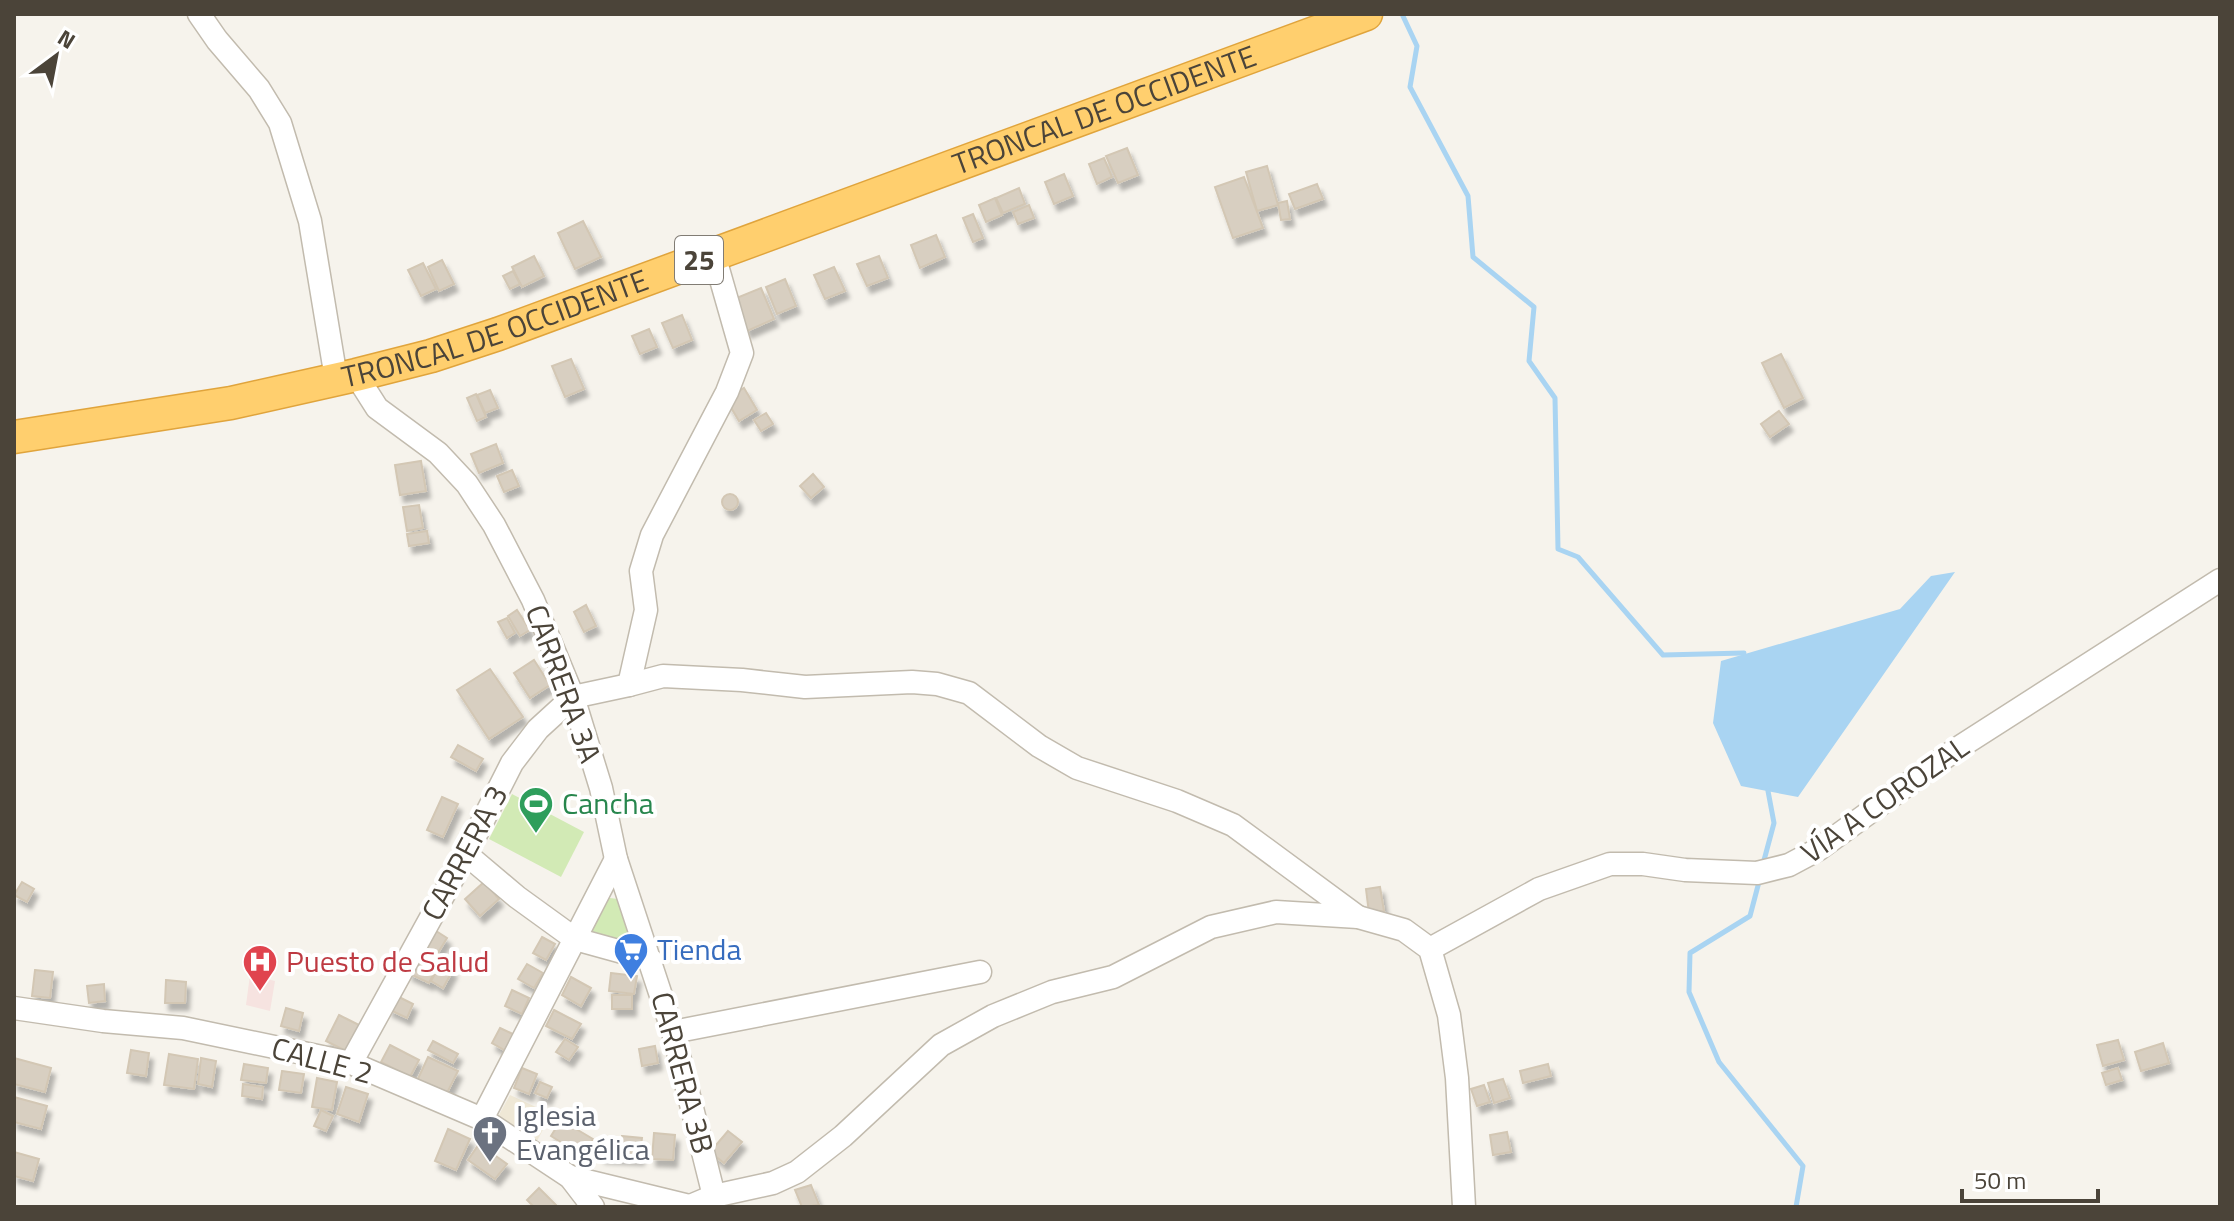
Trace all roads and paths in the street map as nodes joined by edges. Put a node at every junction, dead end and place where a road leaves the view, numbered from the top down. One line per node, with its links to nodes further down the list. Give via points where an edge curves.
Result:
1 (199, 14): 4 (street, via 280,123 310,221)
2 (1366, 14): 3 (highway, TRONCAL DE OCCIDENTE / 25)
3 (714, 255): 4 (highway, TRONCAL DE OCCIDENTE / 25, via 498,334); 7 (street, via 742,353 652,535 641,571 646,610)
4 (346, 376): 5 (highway, TRONCAL DE OCCIDENTE / 25, via 231,403); 8 (street, CARRERA 3A, via 467,484 533,600)
5 (14, 437)
6 (2220, 580): 13 (street, VÍA A COROZAL, via 1955,750 1789,865 1757,873 1610,864 1539,889)
7 (629, 685): 8 (street); 11 (street, via 663,676 805,687 912,682 969,693 1077,768 1233,825)
8 (573, 697): 9 (street, CARRERA 3, via 512,763); 10 (street, CARRERA 3A)
9 (466, 854): 12 (street); 18 (street, CARRERA 3)
10 (616, 859): 12 (street); 14 (street, CARRERA 3B)
11 (1358, 917): 13 (street, via 1404,930); 21 (street, CARRERA 3B, via 1276,912 1211,927 1113,977 1052,992 993,1016 941,1045 797,1172)
12 (575, 939): 14 (street); 19 (street)
13 (1430, 949): 24 (street, via 1449,1015)
14 (651, 960): 17 (street, CARRERA 3B)
15 (980, 972): 17 (street)
16 (14, 1008): 18 (street, CALLE 2, via 183,1028)
17 (673, 1032): 21 (street, CARRERA 3B)
18 (351, 1063): 19 (street, CALLE 2)
19 (482, 1119): 20 (street, CALLE 2)
20 (570, 1177): 22 (street); 23 (street, CALLE 2)
21 (714, 1196): 22 (street, CARRERA 3B)
22 (688, 1206)
23 (593, 1207)
24 (1464, 1207)

